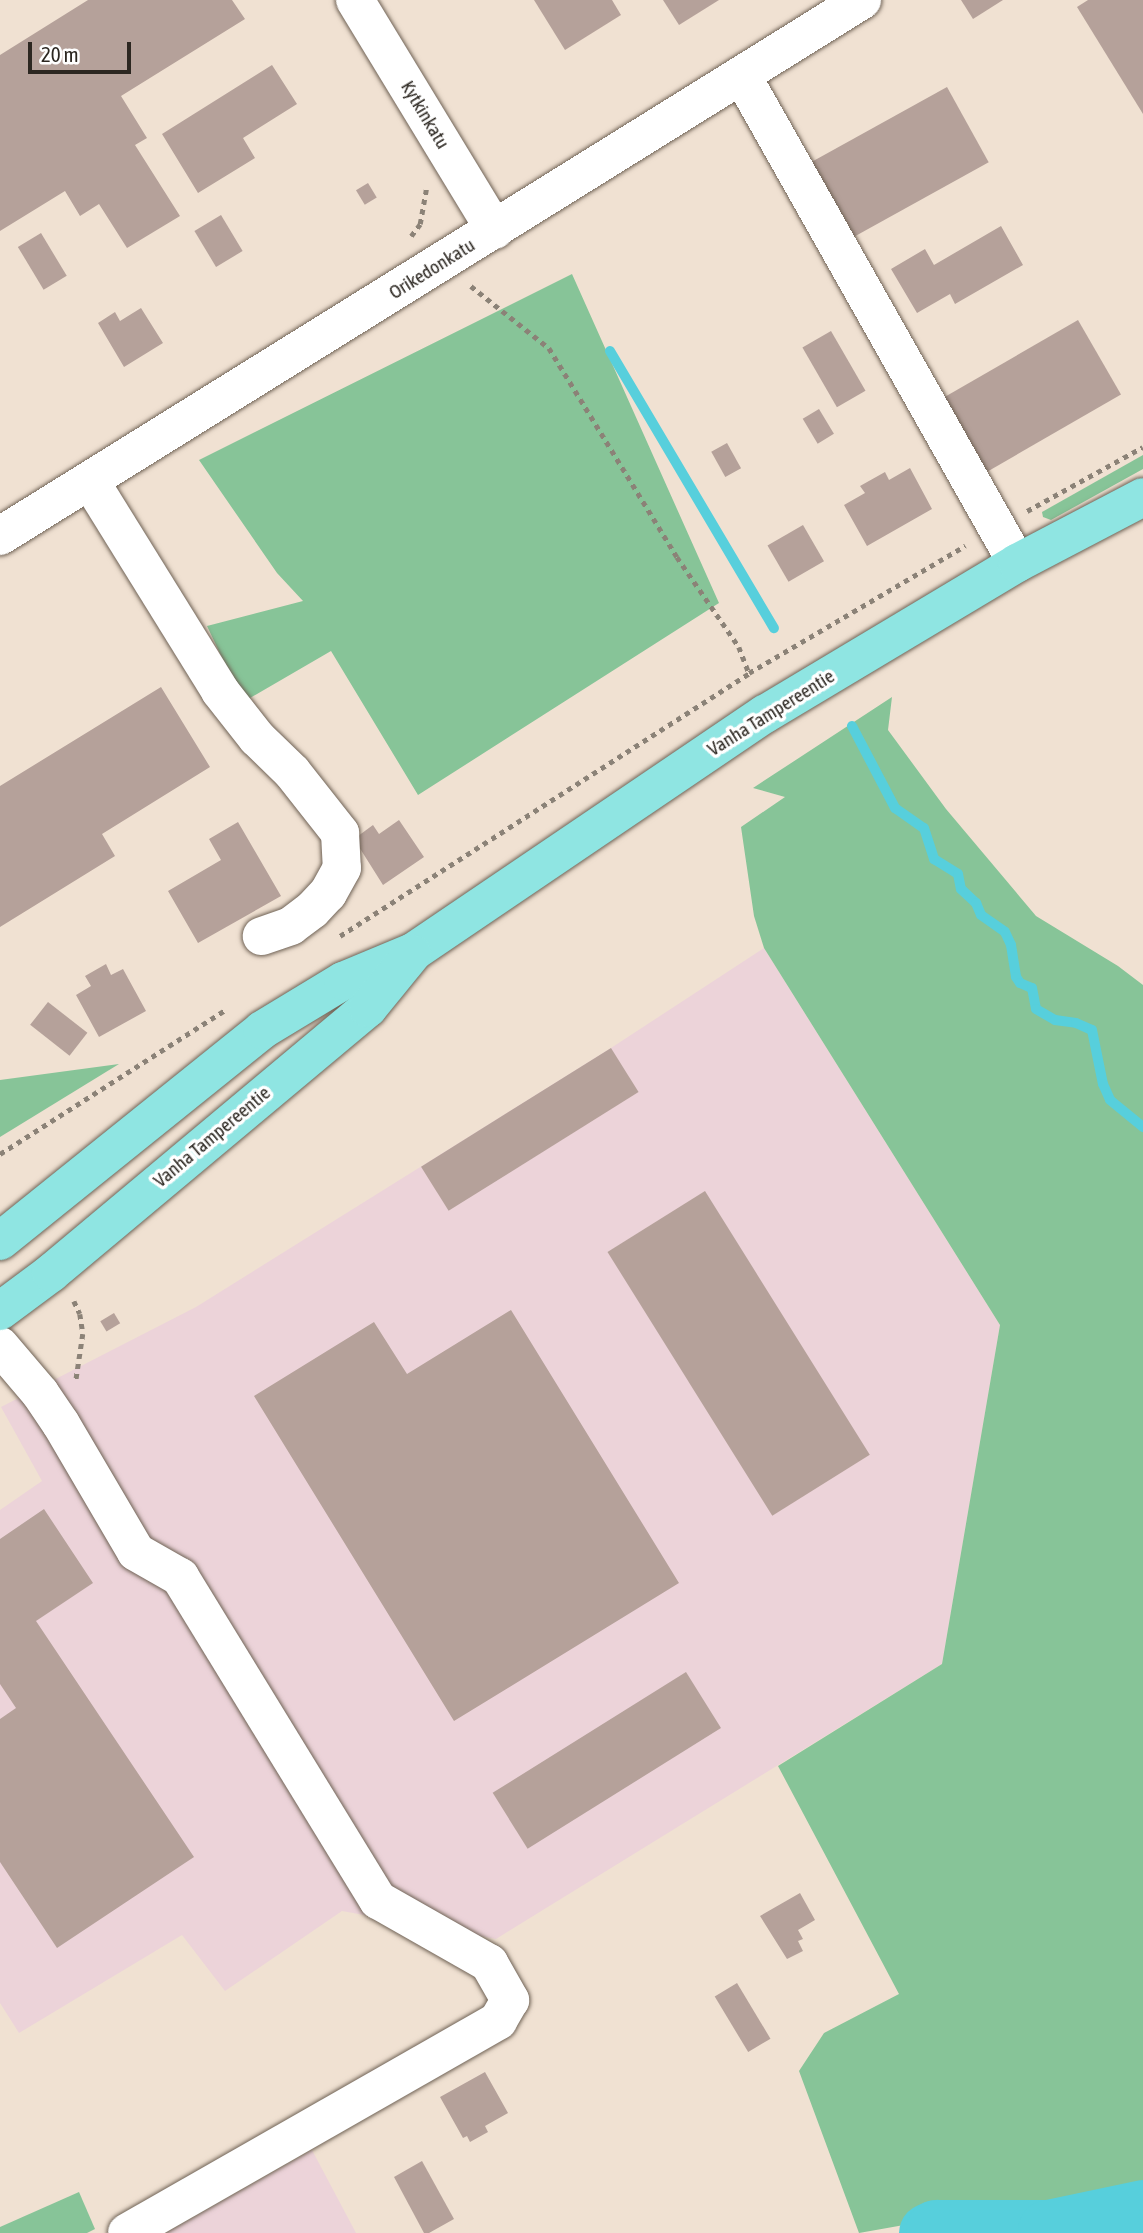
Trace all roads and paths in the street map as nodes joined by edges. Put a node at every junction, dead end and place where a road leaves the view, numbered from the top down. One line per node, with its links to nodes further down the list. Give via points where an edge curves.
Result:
1 (355, 0): 4 (street, Kytkinkatu)
2 (862, 0): 3 (street, Orikedonkatu)
3 (742, 76): 4 (street, Orikedonkatu); 9 (street)
4 (495, 230): 7 (street, Orikedonkatu)
5 (467, 283): 12 (path, via 548,348 677,557 739,647)
6 (1143, 447): 9 (path)
7 (90, 481): 10 (street, Orikedonkatu); 13 (street, via 177,599 220,691 340,833 342,868 328,893 291,926)
8 (1143, 497): 11 (main road, Vanha Tampereentie)
9 (998, 527): 11 (street); 12 (path)
10 (0, 536)
11 (1017, 563): 15 (main road, Vanha Tampereentie, via 765,714)
12 (749, 673): 14 (path)
13 (262, 936)
14 (337, 938)
15 (413, 952): 18 (main road, Vanha Tampereentie, via 343,981 262,1030); 20 (main road, Vanha Tampereentie, via 368,1009)
16 (232, 1005): 17 (path)
17 (0, 1154)
18 (0, 1241)
19 (70, 1296): 22 (path, via 80,1314 82,1353)
20 (0, 1311)
21 (0, 1346): 22 (street)
22 (61, 1424): 23 (street, via 136,1552 180,1577 378,1900 489,1963 510,2000 498,2021)
23 (127, 2233)

